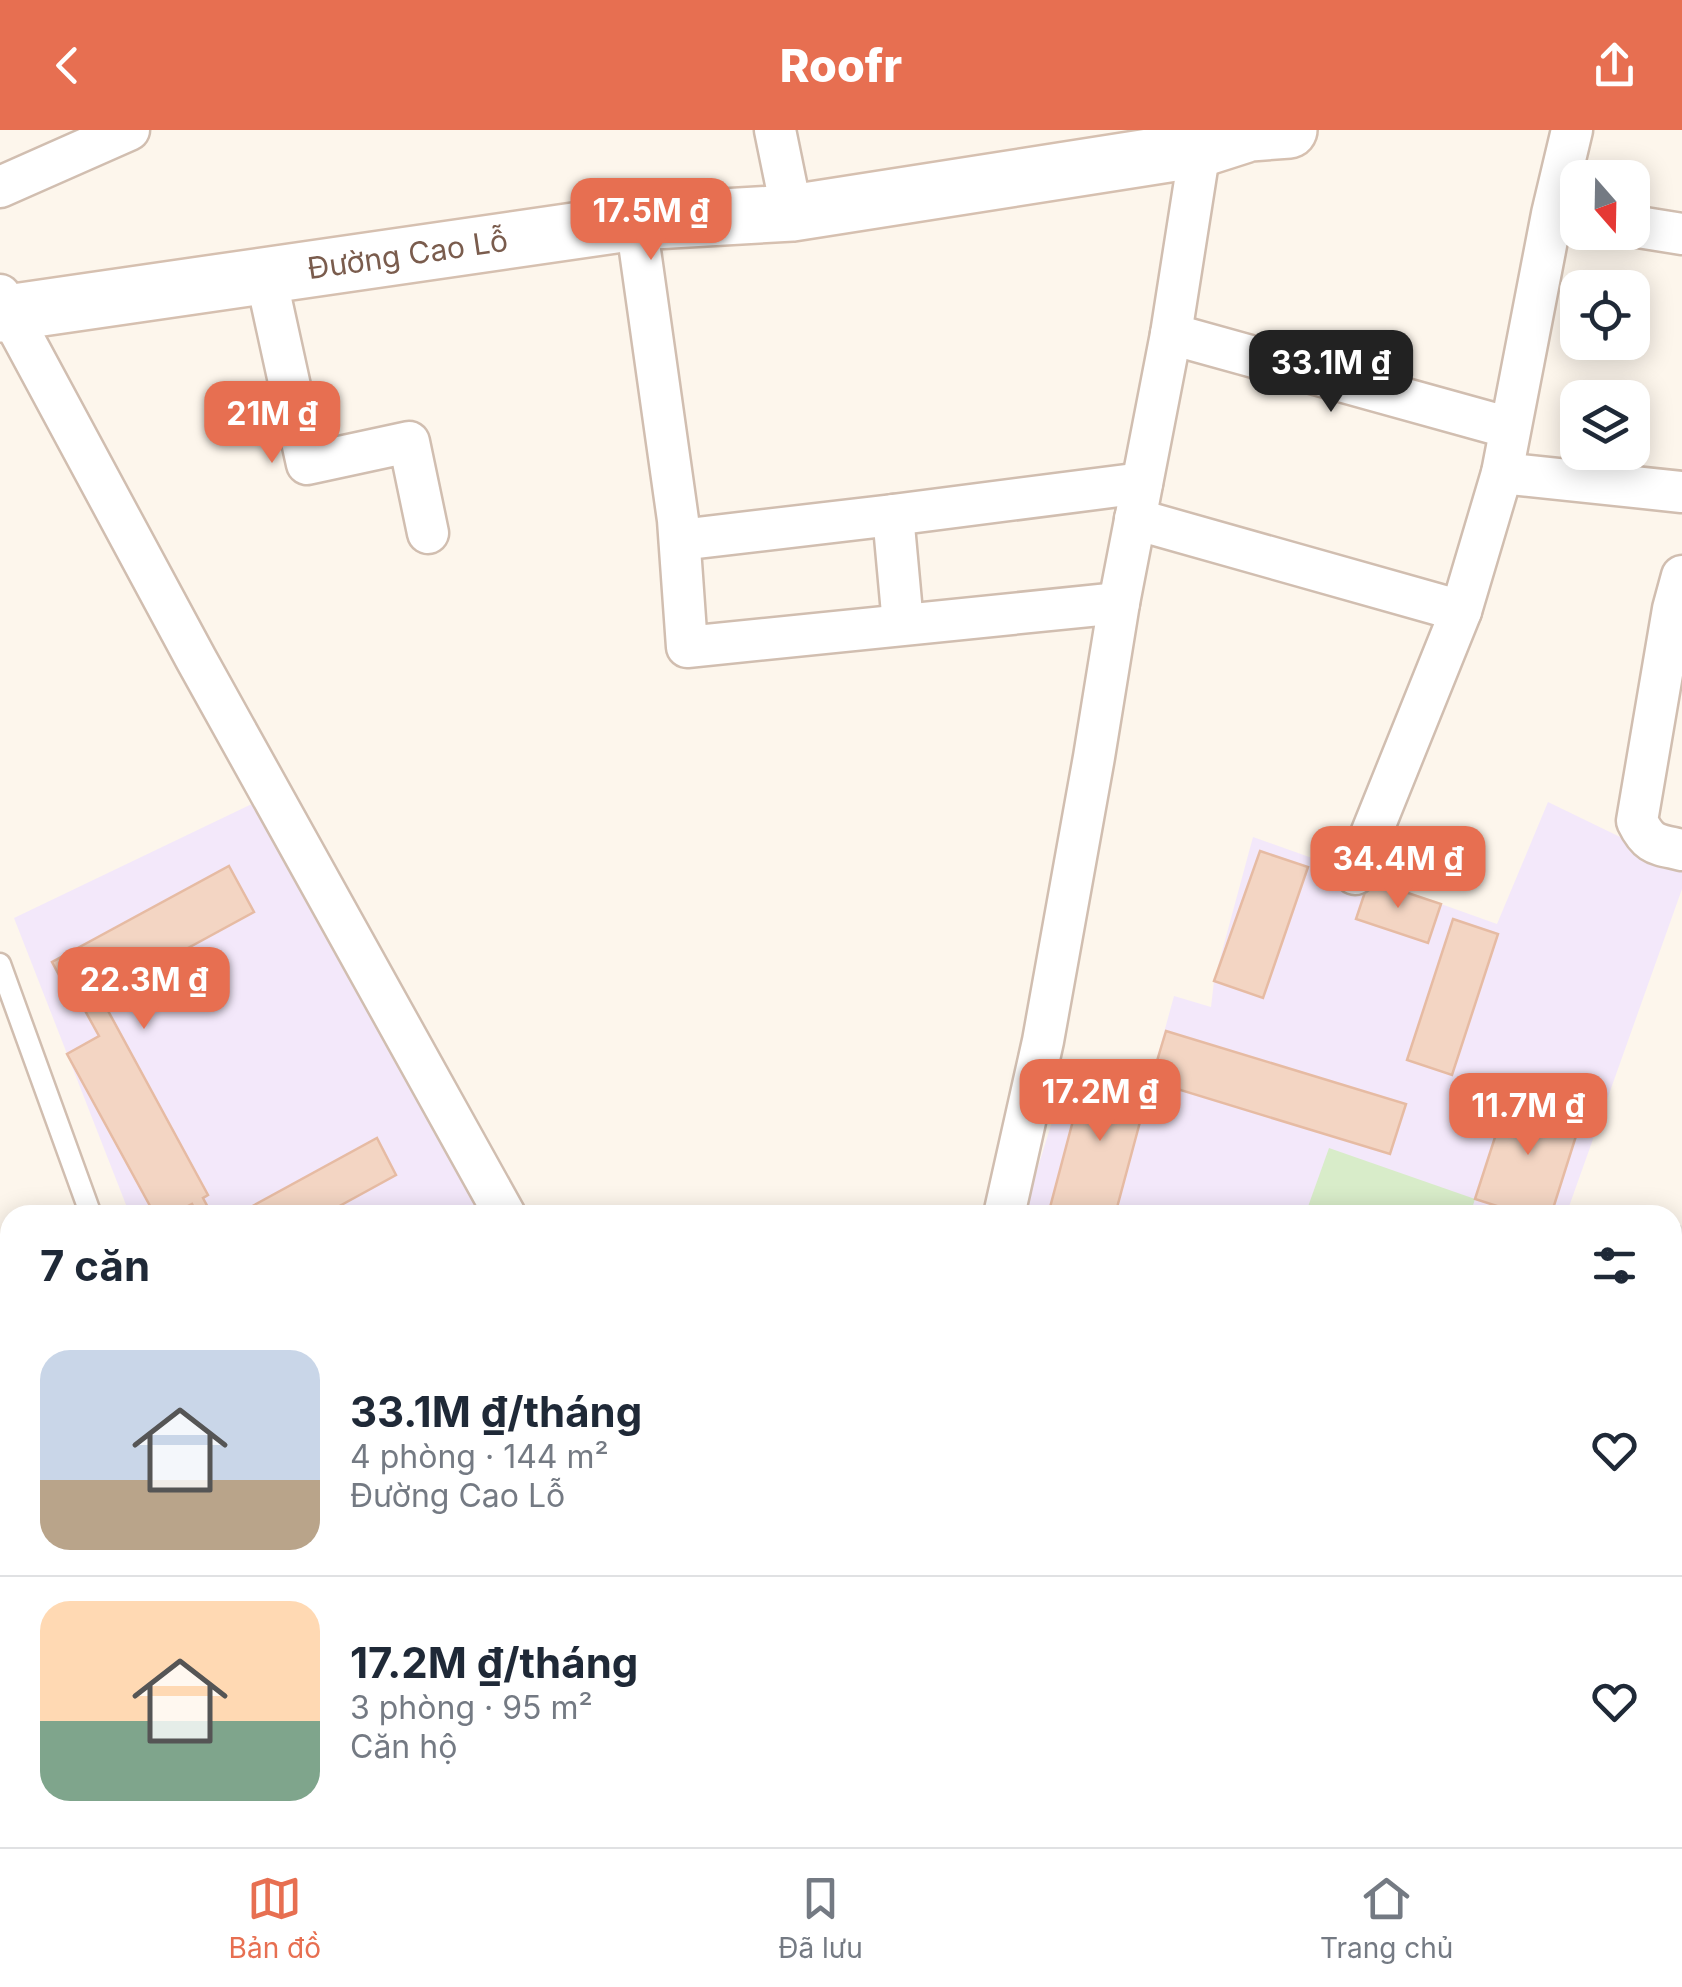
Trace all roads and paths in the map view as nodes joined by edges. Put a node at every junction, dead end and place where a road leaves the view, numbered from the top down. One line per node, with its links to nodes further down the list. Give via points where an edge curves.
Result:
1 (129, 130): 6 (street)
2 (775, 130): 7 (street)
3 (1572, 130): 5 (street)
4 (1247, 135): 7 (main road, Đường Cao Lỗ); 14 (street)
5 (1570, 160)
6 (0, 187)
7 (792, 213): 8 (main road, Đường Cao Lỗ)
8 (636, 222): 12 (main road, Đường Cao Lỗ); 21 (street)
9 (1650, 229): 10 (street)
10 (1682, 234)
11 (1560, 235): 15 (street)
12 (266, 276): 13 (main road, Đường Cao Lỗ); 20 (street, via 308,464 409,442)
13 (3, 307): 30 (street)
14 (1171, 334): 15 (street); 18 (street)
15 (1510, 428): 16 (street)
16 (1502, 473): 17 (street); 24 (street)
17 (1682, 492)
18 (1138, 501): 19 (street); 23 (street); 24 (street)
19 (894, 515): 21 (street); 25 (street)
20 (428, 533)
21 (680, 540): 25 (street, via 688,647)
22 (1682, 576): 26 (street, via 1638,822 1645,838)
23 (1119, 603): 25 (street); 31 (street)
24 (1461, 611): 27 (street)
25 (903, 624)
26 (1682, 850)
27 (1355, 874)
28 (0, 964): 29 (lane)
29 (87, 1205)
30 (499, 1205)
31 (1006, 1205)

